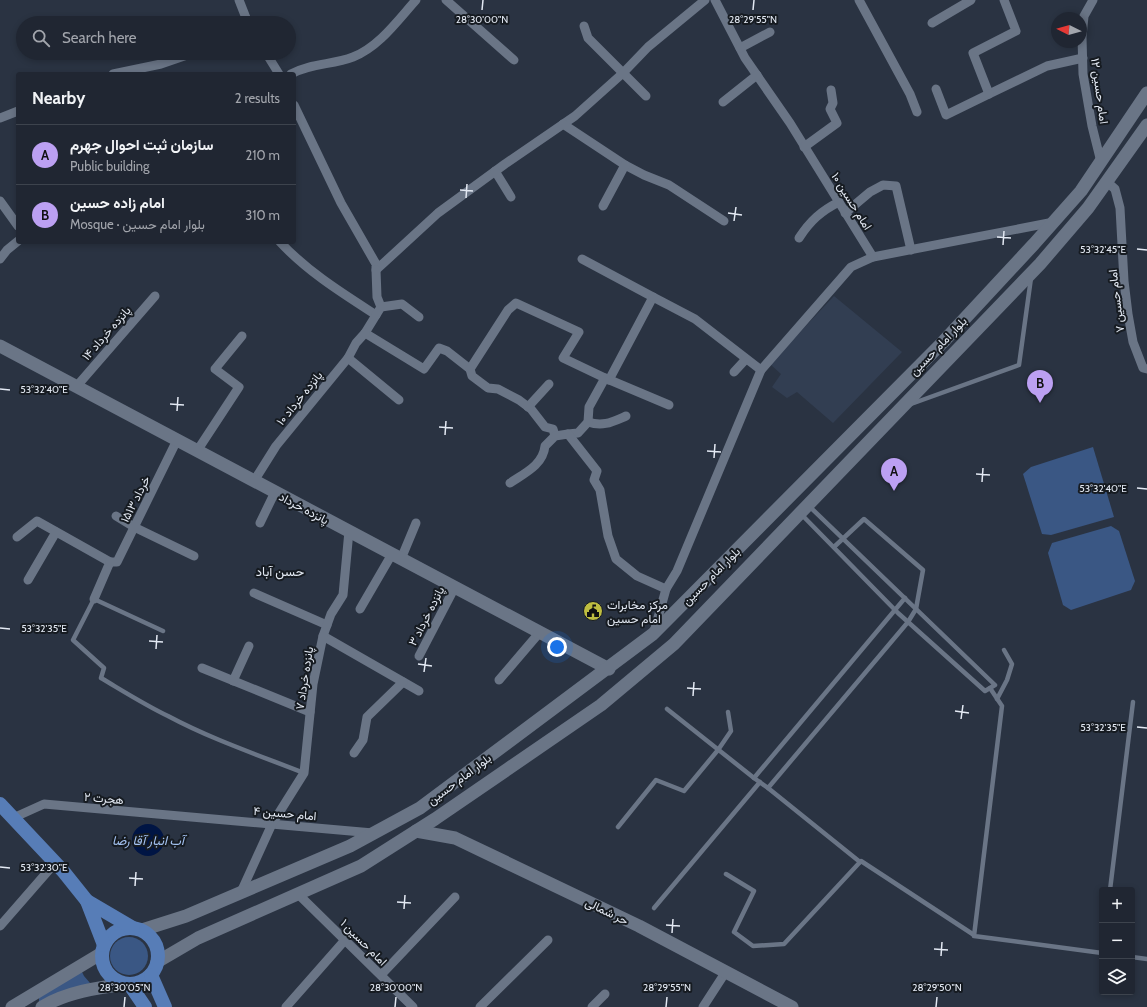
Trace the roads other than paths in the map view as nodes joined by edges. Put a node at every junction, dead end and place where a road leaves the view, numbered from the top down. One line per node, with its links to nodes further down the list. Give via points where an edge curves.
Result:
1 (239, 0): 10 (street)
2 (416, 0): 21 (street, via 376,44 354,57)
3 (446, 0): 18 (street)
4 (705, 0): 22 (street, via 648,47)
5 (715, 0): 14 (street, امام حسین ۱۰)
6 (859, 0): 32 (street, via 910,94)
7 (971, 0): 11 (street)
8 (1004, 0): 27 (street, via 1016,31 973,53)
9 (1093, 0): 15 (street, امام حسین ۱۲, via 1084,16)
10 (245, 16)
11 (932, 23)
12 (584, 26): 22 (street, via 588,38)
13 (770, 32): 14 (street)
14 (740, 48): 23 (street, امام حسین ۱۰)
15 (1083, 58): 27 (street, via 1047,66); 37 (street, امام حسین ۱۲, via 1083,74 1092,126)
16 (173, 60): 19 (street)
17 (270, 60): 20 (street)
18 (514, 60)
19 (123, 72)
20 (278, 72)
21 (295, 72)
22 (623, 73): 28 (street); 34 (street)
23 (757, 75): 29 (street); 36 (street, امام حسین ۱۰)
24 (936, 89): 27 (street, via 946,115)
25 (831, 90): 36 (street, via 833,103 830,109 837,123)
26 (1147, 92): 37 (main road, بلوار امام حسین)
27 (989, 94)
28 (646, 96)
29 (723, 102)
30 (296, 109): 56 (street, via 341,203 376,264)
31 (16, 112): 33 (street)
32 (917, 112)
33 (0, 118)
34 (563, 124): 38 (street); 39 (street)
35 (1147, 125): 40 (main road, بلوار امام حسین)
36 (804, 147): 43 (street, امام حسین ۱۰)
37 (1101, 162): 47 (main road, بلوار امام حسین, via 1081,191)
38 (625, 165): 44 (street); 46 (street, via 669,185)
39 (495, 171): 41 (street); 56 (street, via 438,214)
40 (1107, 182): 57 (main road, بلوار امام حسین, via 1088,208); 71 (street, امام حسین ۷, via 1115,188 1120,208 1124,281 1133,342 1143,368)
41 (511, 197)
42 (0, 201): 48 (street)
43 (839, 202): 45 (street, امام حسین ۱۰); 49 (street, via 824,210 809,223)
44 (603, 206)
45 (845, 213): 52 (street, via 870,192 883,185 896,186); 53 (street, امام حسین ۱۰)
46 (724, 221)
47 (1054, 222): 52 (street); 68 (main road, بلوار امام حسین)
48 (16, 223)
49 (799, 238)
50 (16, 243): 54 (street)
51 (282, 244): 61 (street, via 325,282)
52 (911, 250): 53 (street)
53 (873, 257): 70 (street, via 851,267)
54 (0, 259)
55 (582, 259): 59 (street)
56 (376, 270): 60 (street, via 377,297)
57 (1032, 272): 72 (main road, بلوار امام حسین); 80 (lane, via 1019,365)
58 (155, 296): 76 (street, پانزده خرداد ۱۴)
59 (653, 297): 67 (street, via 695,319); 74 (street)
60 (381, 307): 61 (street, پانزده خرداد ۱۰); 62 (street, via 402,304)
61 (376, 315): 63 (street, پانزده خرداد ۱۰)
62 (419, 317)
63 (365, 333): 66 (street, پانزده خرداد ۱۰); 69 (street, via 424,369 438,348 447,351)
64 (242, 336): 86 (street, via 215,369 240,387)
65 (0, 346): 76 (main road, پانزده خرداد)
66 (348, 358): 77 (street); 87 (street, پانزده خرداد ۱۰, via 276,446)
67 (746, 359): 70 (street); 73 (street)
68 (924, 361): 72 (main road); 116 (main road, بلوار امام حسین)
69 (470, 369): 74 (street, via 508,310 516,303 579,332 563,358); 79 (street, via 472,376 488,388 498,389)
70 (761, 370): 105 (street, via 677,571)
71 (1147, 370)
72 (936, 371): 80 (main road, بلوار امام حسین)
73 (734, 372)
74 (607, 379): 78 (street); 82 (street, via 589,407)
75 (549, 384): 79 (street)
76 (76, 387): 85 (main road, پانزده خرداد)
77 (399, 400)
78 (669, 405)
79 (528, 407): 84 (street, via 545,427 553,429)
80 (901, 407): 90 (main road, بلوار امام حسین)
81 (626, 416): 82 (street, via 607,424)
82 (588, 422): 83 (street, via 578,433)
83 (568, 434): 84 (street); 105 (street, via 597,471 594,480 600,490 608,536 616,559 637,576)
84 (555, 436): 88 (street, via 544,446 544,453 539,462)
85 (177, 440): 86 (main road, پانزده خرداد); 94 (street, ۱۵خرداد ۱۳)
86 (197, 451): 87 (main road, پانزده خرداد)
87 (254, 481): 89 (main road, پانزده خرداد)
88 (510, 483)
89 (275, 492): 92 (street); 95 (main road, پانزده خرداد)
90 (804, 508): 98 (lane); 99 (lane); 144 (main road, بلوار امام حسین, via 674,644 638,674 601,704)
91 (116, 516): 94 (street)
92 (260, 523)
93 (416, 523): 101 (street)
94 (134, 527): 100 (street); 102 (street, ۱۵خرداد ۱۳, via 117,562)
95 (349, 531): 101 (main road, پانزده خرداد); 113 (street, پانزده خرداد ۷, via 343,595)
96 (56, 532): 97 (street, via 37,521); 102 (street); 103 (street)
97 (17, 537)
98 (842, 539): 99 (lane); 107 (lane); 111 (lane, via 864,519 923,570)
99 (834, 547): 110 (lane)
100 (194, 556)
101 (397, 556): 104 (main road, پانزده خرداد); 109 (street)
102 (110, 562): 108 (street)
103 (28, 580)
104 (455, 587): 115 (main road, پانزده خرداد); 120 (street, پانزده خرداد ۳)
105 (666, 589): 116 (street)
106 (254, 593): 113 (street)
107 (905, 598): 110 (lane); 111 (lane)
108 (94, 599): 114 (lane); 135 (lane, via 73,640 104,668 101,678 167,716 215,739)
109 (360, 609)
110 (895, 609): 112 (lane); 136 (lane)
111 (916, 609): 112 (lane); 126 (lane, via 996,685)
112 (908, 622): 126 (lane, via 985,692); 138 (lane)
113 (327, 625): 117 (street, پانزده خرداد ۷)
114 (163, 631)
115 (540, 632): 122 (main road, پانزده خرداد); 123 (street)
116 (654, 634): 122 (main road, بلوار امام حسین)
117 (322, 636): 125 (street); 131 (street, پانزده خرداد ۷)
118 (249, 646): 124 (street)
119 (1004, 650): 128 (lane, via 1012,664)
120 (419, 656)
121 (202, 668): 124 (street)
122 (609, 669): 145 (main road, بلوار امام حسین, via 420,808)
123 (500, 680)
124 (233, 681): 131 (street)
125 (403, 682): 127 (street); 134 (street, via 367,717 363,740)
126 (990, 688): 128 (lane)
127 (419, 691)
128 (997, 699): 157 (lane, via 1002,706)
129 (1134, 702): 149 (lane)
130 (667, 708): 133 (lane)
131 (310, 712): 135 (street, پانزده خرداد ۷)
132 (728, 712): 133 (lane, via 731,731)
133 (718, 750): 136 (lane); 143 (lane, via 684,791 656,780)
134 (354, 753)
135 (304, 773): 142 (street, پانزده خرداد ۷)
136 (754, 778): 137 (lane)
137 (760, 782): 138 (lane); 154 (lane)
138 (768, 788): 146 (lane)
139 (0, 804): 140 (main road)
140 (13, 818): 141 (street, هجرت ۲, via 44,804); 147 (main road)
141 (195, 819): 142 (street, امام حسین ۴)
142 (272, 824): 145 (street, امام حسین ۴); 150 (street, پانزده خرداد ۷)
143 (618, 827)
144 (416, 831): 151 (main road, بلوار امام حسین, via 361,866); 165 (main road, حر شمالی, via 455,838 639,926)
145 (374, 833): 150 (main road, بلوار امام حسین, via 350,846)
146 (860, 862): 148 (lane, via 784,944 753,946 734,932 754,891); 157 (lane)
147 (55, 863): 153 (main road); 155 (street)
148 (726, 874)
149 (1110, 887)
150 (241, 892): 156 (main road, بلوار امام حسین, via 186,916)
151 (298, 894): 158 (street, امام حسین ۱); 164 (main road, بلوار امام حسین, via 198,938)
152 (455, 897): 167 (street)
153 (88, 901): 156 (main road); 160 (main road)
154 (654, 908)
155 (0, 926)
156 (137, 929): 160 (main road, via 123,928 115,932); 164 (main road, via 150,936 155,944)
157 (974, 935): 161 (lane)
158 (345, 940): 167 (street, امام حسین ۱); 177 (street)
159 (548, 940): 178 (street)
160 (103, 949): 168 (main road, via 102,961 110,976); 171 (main road)
161 (1099, 953)
162 (1135, 957): 163 (lane)
163 (1147, 959)
164 (157, 962): 166 (main road)
165 (725, 972): 173 (street); 180 (main road, حر شمالی)
166 (151, 975): 168 (main road, via 140,983); 176 (main road)
167 (381, 975): 172 (street, امام حسین ۱)
168 (127, 984): 170 (main road, via 92,988); 175 (main road)
169 (605, 994): 179 (street)
170 (58, 1004): 174 (main road)
171 (19, 1005)
172 (407, 1005)
173 (705, 1006)
174 (42, 1007)
175 (145, 1007)
176 (165, 1007)
177 (286, 1007)
178 (480, 1007)
179 (592, 1007)
180 (792, 1007)

